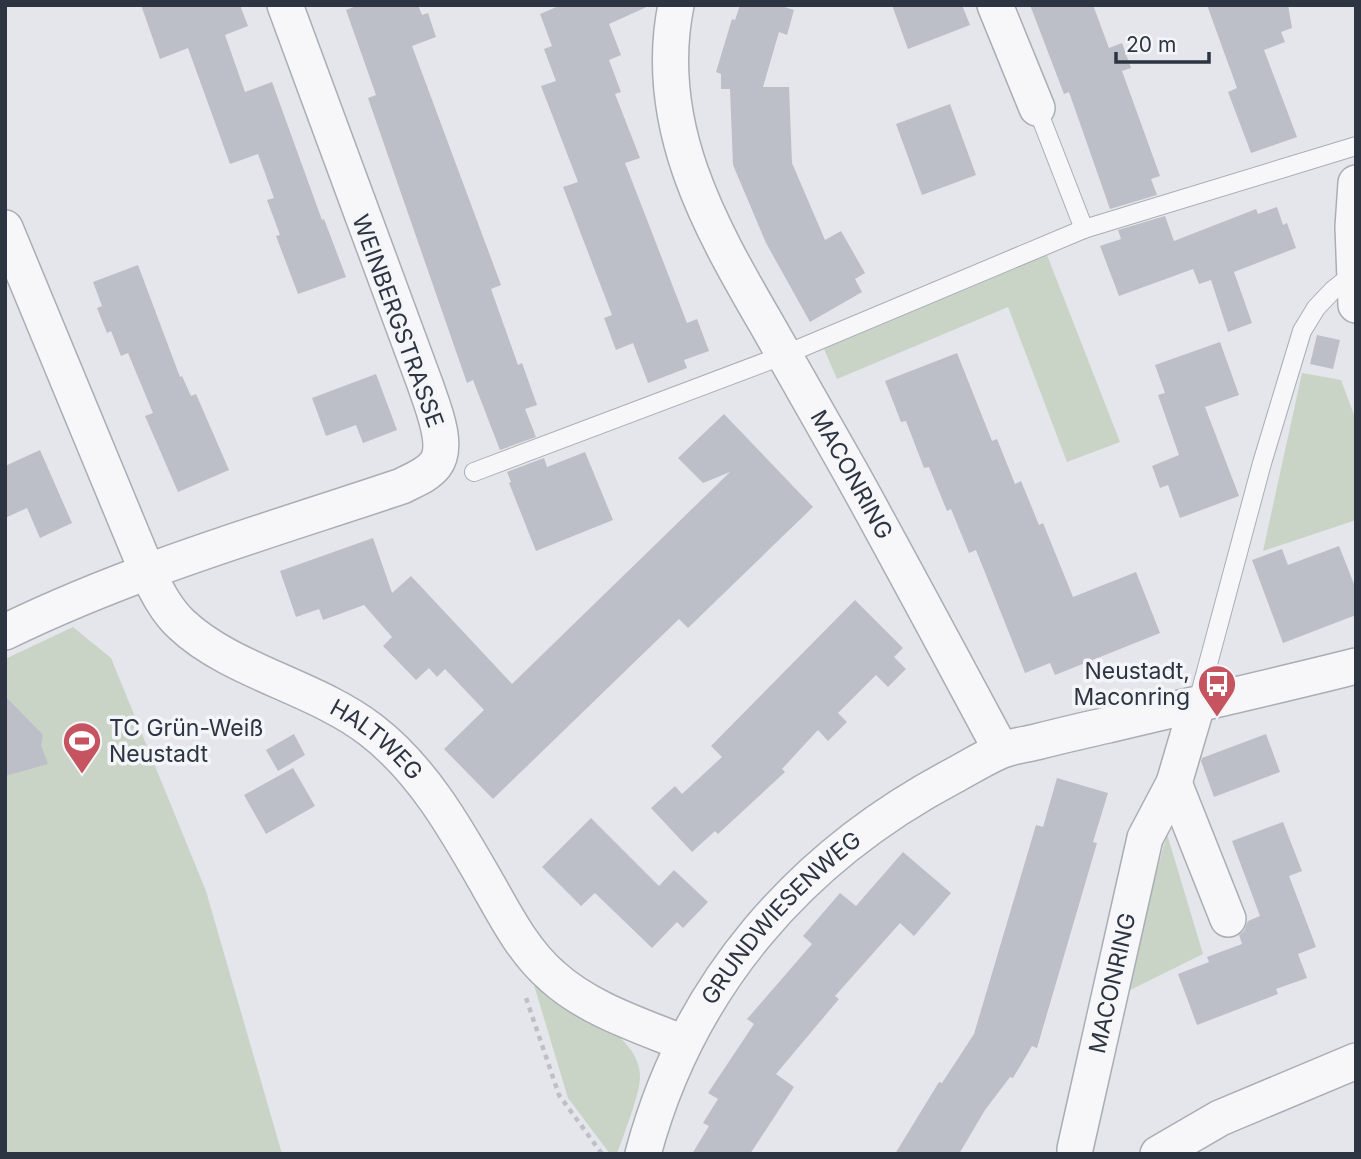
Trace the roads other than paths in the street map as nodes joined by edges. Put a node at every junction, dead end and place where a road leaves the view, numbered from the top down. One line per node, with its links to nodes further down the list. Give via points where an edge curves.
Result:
1 (285, 5): 12 (street, WEINBERGSTRASSE, via 425,384 438,426 440,455 425,475 401,486)
2 (676, 5): 10 (street, MACONRING, via 671,65 683,152 725,253)
3 (995, 5): 4 (street)
4 (1037, 108): 7 (lane)
5 (1356, 146): 7 (lane)
6 (1356, 183): 9 (street)
7 (1084, 229): 10 (lane)
8 (9, 250): 12 (street, HALTWEG)
9 (1354, 290): 15 (lane, via 1333,290 1302,331)
10 (784, 355): 11 (lane); 16 (street, MACONRING)
11 (474, 472)
12 (147, 571): 13 (street); 19 (street, HALTWEG, via 180,623 204,643 331,705 370,729 402,758 455,827 509,923 552,977 614,1014)
13 (5, 632)
14 (1356, 666): 15 (street)
15 (1197, 705): 16 (street); 17 (street, MACONRING)
16 (1001, 750): 19 (street, GRUNDWIESENWEG, via 901,805 807,879 748,941)
17 (1174, 783): 18 (street); 21 (street, MACONRING, via 1145,838)
18 (1228, 919)
19 (683, 1044): 22 (street, GRUNDWIESENWEG, via 655,1109)
20 (1356, 1061): 23 (street, via 1220,1118)
21 (1075, 1149)
22 (643, 1154)
23 (1158, 1154)

